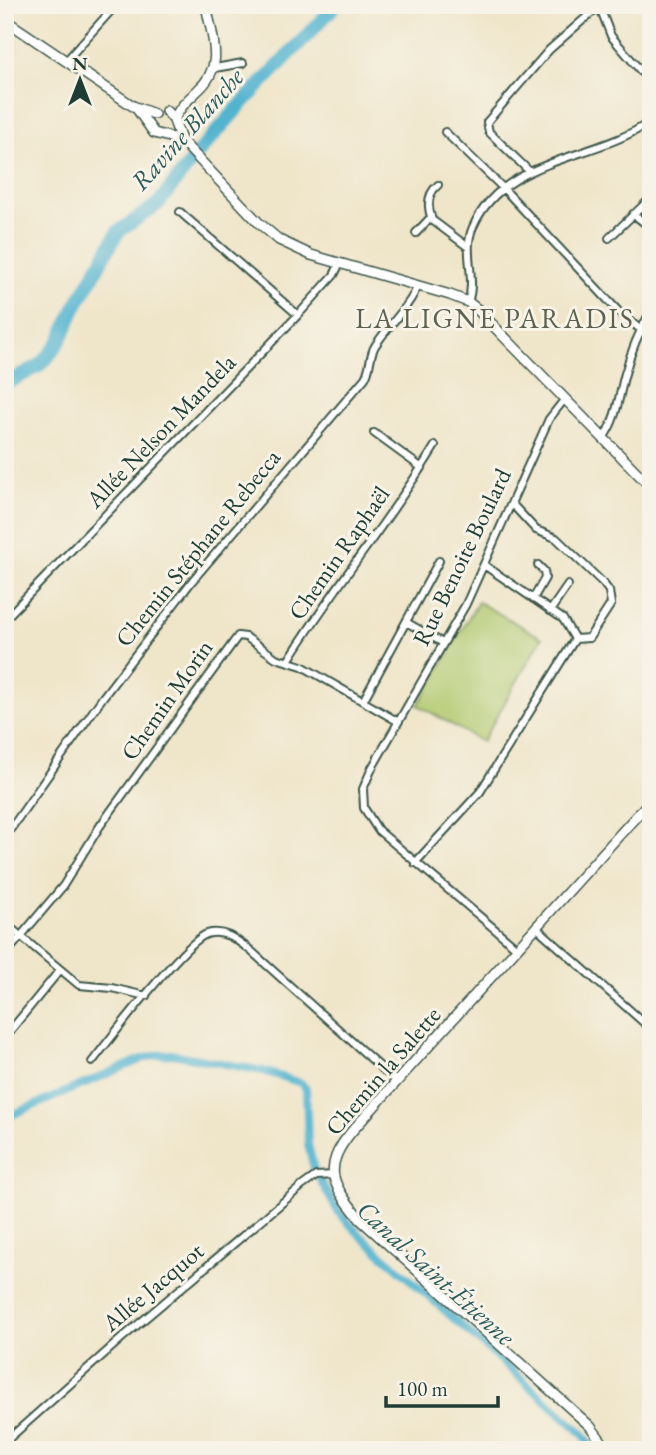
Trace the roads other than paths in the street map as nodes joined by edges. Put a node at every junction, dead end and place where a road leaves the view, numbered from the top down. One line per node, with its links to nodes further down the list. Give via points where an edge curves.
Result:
1 (116, 5): 7 (street)
2 (206, 5): 9 (street)
3 (599, 6): 10 (street, via 611,36); 21 (street, via 549,50 487,122 489,132)
4 (5, 20): 5 (street)
5 (15, 26): 6 (street); 7 (street)
6 (5, 37)
7 (66, 61): 12 (street)
8 (243, 63): 9 (street)
9 (215, 68): 11 (street)
10 (651, 83)
11 (188, 99): 13 (street); 16 (street)
12 (133, 106): 14 (street); 17 (street)
13 (166, 111): 14 (street); 16 (street)
14 (154, 114): 17 (street)
15 (651, 121): 21 (street, via 623,138)
16 (174, 123): 19 (street); 20 (street)
17 (150, 125): 19 (street, via 154,133)
18 (445, 132): 23 (street)
19 (165, 135): 20 (street)
20 (181, 139): 32 (street, via 279,240)
21 (530, 172): 23 (street)
22 (438, 185): 27 (street, via 428,198)
23 (504, 189): 31 (street, via 478,218); 37 (street)
24 (651, 198): 26 (street)
25 (180, 212): 36 (street)
26 (633, 214): 28 (street); 30 (street)
27 (430, 218): 29 (street); 31 (street)
28 (651, 228)
29 (416, 233)
30 (609, 238)
31 (468, 247): 34 (street)
32 (340, 263): 33 (street); 36 (street, Allée Nelson Mandela)
33 (418, 285): 34 (street); 60 (street, Chemin Stéphane Rebecca, via 373,348 365,378 192,581)
34 (468, 302): 39 (street)
35 (651, 311): 37 (street)
36 (298, 315): 52 (street, Allée Nelson Mandela)
37 (641, 330): 38 (street); 41 (street, via 611,426)
38 (651, 338)
39 (564, 400): 41 (street); 45 (street, Rue Benoite Boulard, via 549,419)
40 (374, 433): 43 (street)
41 (603, 438): 44 (street)
42 (435, 446): 43 (street, Chemin Raphaël)
43 (422, 468): 56 (street, Chemin Raphaël, via 319,610)
44 (651, 487)
45 (512, 505): 47 (street, Rue Benoite Boulard); 54 (street, via 536,530 555,538 609,591 611,604 589,638)
46 (439, 561): 53 (street)
47 (484, 565): 50 (street); 55 (street, Rue Benoite Boulard)
48 (538, 565): 50 (street, via 545,578)
49 (568, 585): 51 (street)
50 (533, 599): 51 (street)
51 (550, 611): 54 (street, via 563,619)
52 (5, 619)
53 (406, 622): 55 (street); 57 (street)
54 (575, 639): 61 (street, via 480,792)
55 (443, 643): 58 (street, Rue Benoite Boulard)
56 (288, 661): 57 (street, Chemin Morin); 64 (street, Chemin Morin, via 242,635 236,637)
57 (363, 701): 58 (street, Chemin Morin)
58 (397, 721): 61 (street, Rue Benoite Boulard, via 363,789 364,808 379,830)
59 (651, 800): 63 (street, Chemin la Salette)
60 (5, 836)
61 (415, 863): 65 (street)
62 (5, 923): 64 (street)
63 (536, 927): 65 (street, Chemin la Salette); 69 (street)
64 (23, 937): 66 (street); 67 (street)
65 (517, 948): 72 (street, Chemin la Salette)
66 (5, 956)
67 (60, 970): 68 (street, via 79,985); 70 (street)
68 (146, 996): 71 (street); 72 (street, via 203,936 232,936)
69 (651, 1029)
70 (10, 1031)
71 (92, 1062)
72 (397, 1082): 73 (street, Chemin la Salette, via 341,1144 334,1157)
73 (334, 1175): 74 (street, Allée Jacquot, via 316,1176 302,1186); 75 (street, Chemin la Salette, via 338,1190 361,1220 590,1426)
74 (5, 1442)
75 (608, 1450)

